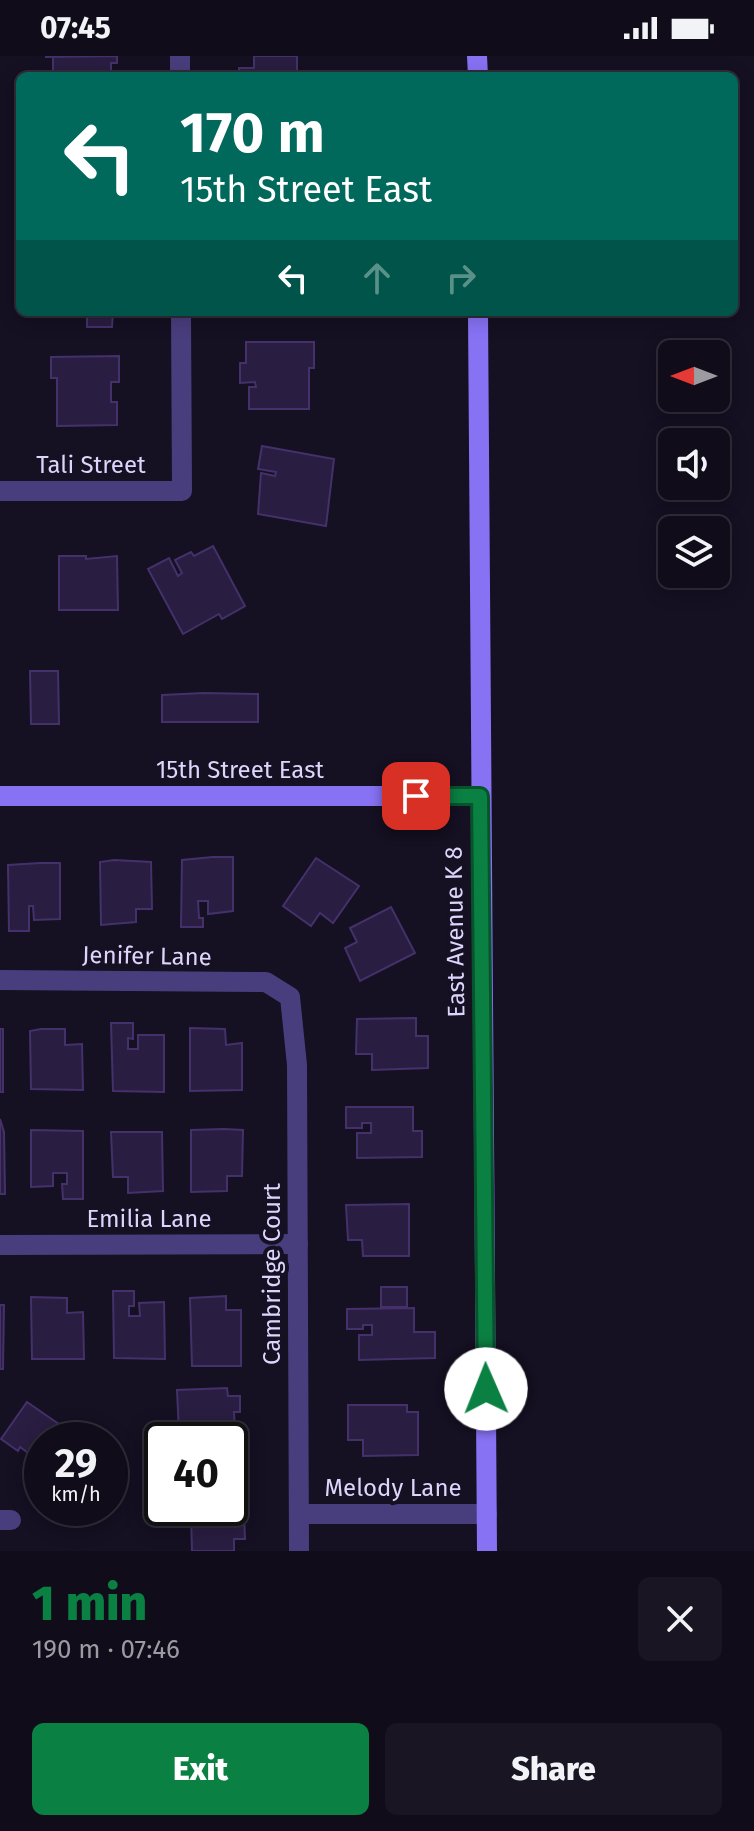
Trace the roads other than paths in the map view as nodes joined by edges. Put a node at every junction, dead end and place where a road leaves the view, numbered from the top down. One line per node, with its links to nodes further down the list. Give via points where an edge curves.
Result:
1 (181, 316): 3 (street, Tali Street, via 182,491)
2 (478, 316): 5 (street, East Avenue K 8)
3 (0, 491)
4 (0, 796): 5 (street, 15th Street East)
5 (480, 796): 11 (street, East Avenue K 8)
6 (0, 980): 7 (street, Jenifer Lane, via 266,982)
7 (290, 997): 8 (street, Cambridge Court, via 297,1065)
8 (298, 1244): 9 (street, Emilia Lane); 10 (street, Cambridge Court)
9 (0, 1245)
10 (299, 1514): 11 (street, Melody Lane); 12 (street, Cambridge Court)
11 (487, 1514): 13 (street, East Avenue K 8)
12 (299, 1551)
13 (487, 1551)

